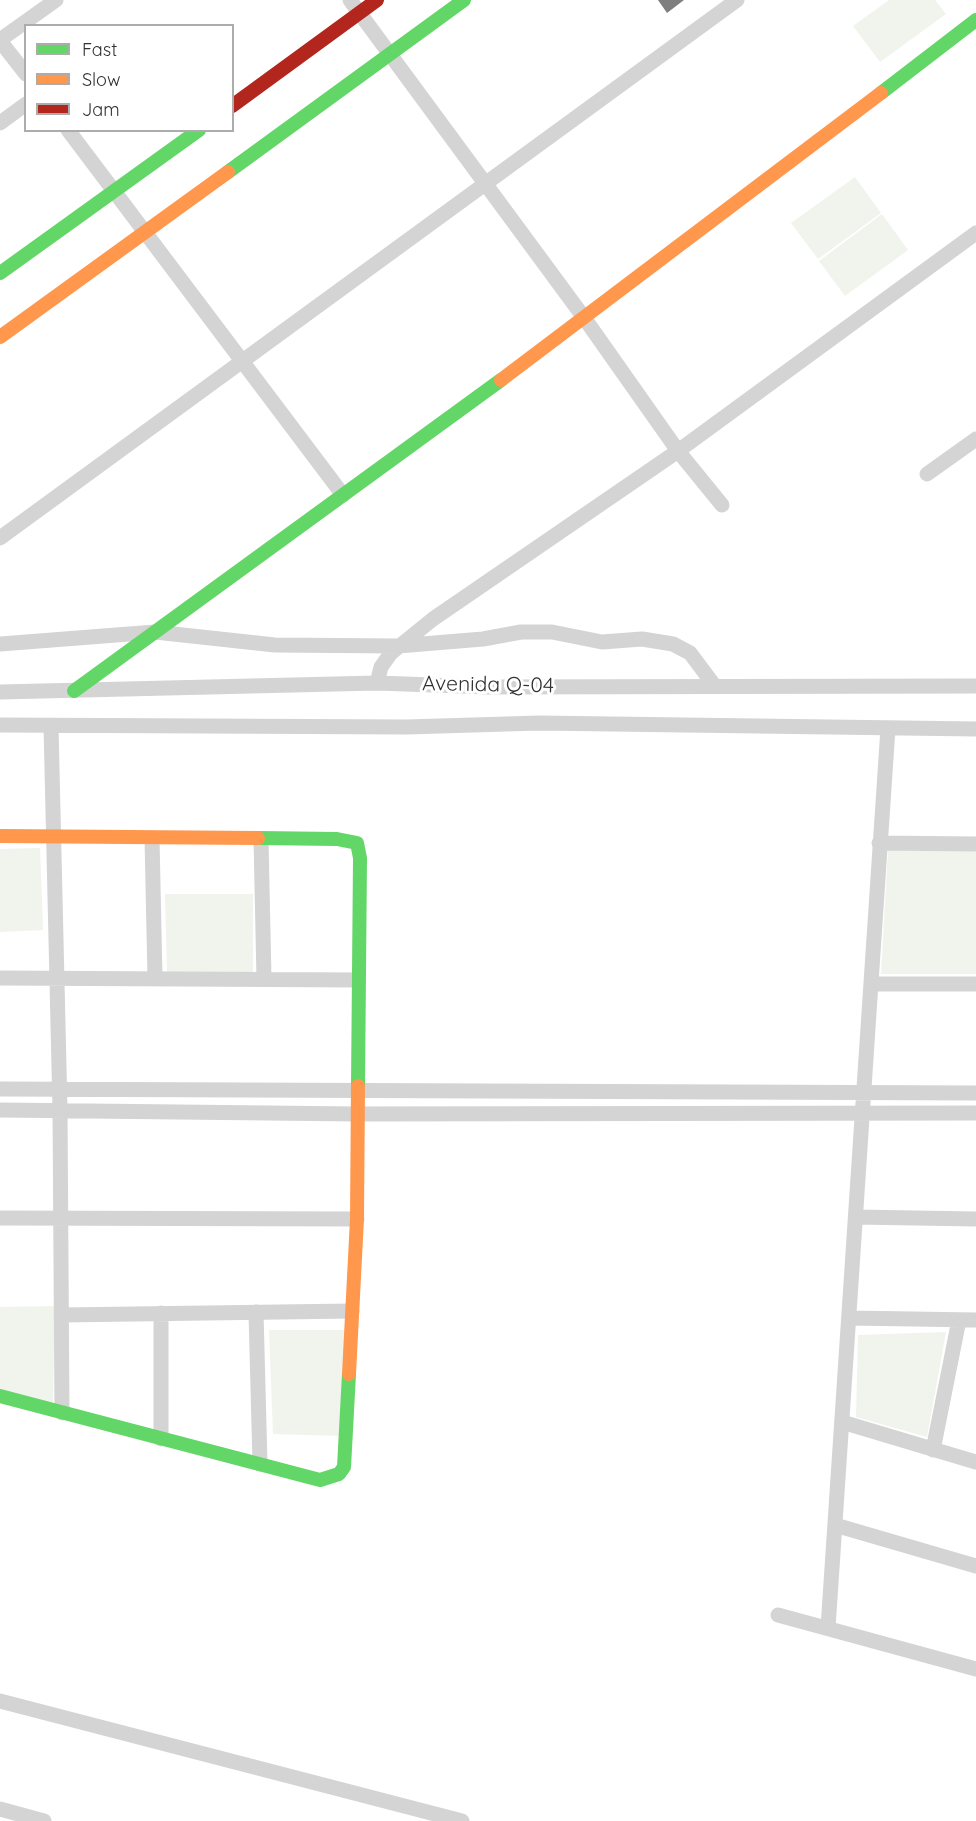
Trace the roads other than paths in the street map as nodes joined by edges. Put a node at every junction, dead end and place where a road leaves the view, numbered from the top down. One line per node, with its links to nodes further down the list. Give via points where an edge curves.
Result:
1 (56, 0): 7 (street)
2 (377, 0): 5 (street)
3 (464, 0): 8 (street)
4 (737, 0): 15 (street)
5 (355, 6): 8 (street); 10 (street)
6 (976, 20): 20 (street)
7 (0, 40): 9 (street)
8 (390, 53): 15 (street); 17 (street)
9 (24, 71)
10 (234, 104)
11 (24, 105): 12 (street)
12 (0, 123)
13 (70, 132): 16 (street)
14 (196, 132): 16 (street)
15 (486, 184): 20 (street); 22 (street)
16 (115, 192): 17 (street); 19 (street)
17 (145, 232): 21 (street); 22 (street)
18 (976, 233): 24 (street)
19 (0, 273)
20 (585, 319): 24 (street); 26 (street)
21 (0, 337)
22 (243, 362): 26 (street); 28 (street)
23 (976, 439): 25 (street)
24 (678, 451): 27 (street); 31 (street)
25 (927, 474)
26 (343, 495): 29 (street)
27 (722, 505)
28 (0, 538)
29 (155, 632): 30 (street); 31 (street, via 275,645); 35 (street)
30 (0, 644)
31 (398, 646): 32 (street, via 381,667); 33 (street, via 521,632 552,632 602,642 642,639 690,653)
32 (377, 683): 33 (street, Avenida Q-04, via 488,687); 35 (street, Avenida Q-04)
33 (714, 685): 34 (street, Avenida Q-04)
34 (976, 686)
35 (74, 691): 36 (street, Avenida Q-04)
36 (0, 692)
37 (0, 725): 38 (street)
38 (51, 726): 39 (street, via 407,727 538,723); 41 (street)
39 (888, 728): 40 (street); 45 (street)
40 (976, 729)
41 (53, 835): 42 (street); 43 (street); 48 (street)
42 (0, 836)
43 (152, 838): 44 (street); 49 (street)
44 (261, 839): 50 (street); 51 (street, via 337,839 357,843)
45 (879, 843): 46 (street); 52 (street)
46 (976, 844)
47 (0, 978): 48 (street)
48 (57, 978): 49 (street); 55 (street)
49 (155, 978): 50 (street)
50 (264, 979): 51 (street)
51 (358, 980): 56 (street)
52 (871, 984): 53 (street); 59 (street)
53 (976, 984)
54 (0, 1089): 55 (street)
55 (59, 1090): 56 (street); 62 (street)
56 (357, 1091): 57 (street); 65 (street)
57 (461, 1092): 58 (street); 66 (street)
58 (768, 1092): 59 (street); 67 (street)
59 (864, 1092): 60 (street); 63 (street)
60 (976, 1093)
61 (0, 1110): 62 (street)
62 (60, 1110): 65 (street); 70 (street)
63 (864, 1113): 64 (street); 67 (street); 68 (street)
64 (976, 1113)
65 (357, 1114): 66 (street); 71 (street)
66 (461, 1119): 67 (street)
67 (767, 1120)
68 (856, 1217): 72 (street); 77 (street)
69 (0, 1218): 70 (street)
70 (60, 1218): 71 (street); 76 (street)
71 (357, 1219): 73 (street)
72 (976, 1219)
73 (352, 1311): 74 (street); 86 (street, via 344,1467 339,1474 320,1480)
74 (256, 1312): 75 (street); 86 (street)
75 (161, 1314): 76 (street); 83 (street)
76 (61, 1315): 81 (street)
77 (849, 1318): 78 (street); 82 (street)
78 (959, 1320): 79 (street); 84 (street)
79 (976, 1320)
80 (0, 1396): 81 (street)
81 (62, 1413): 83 (street)
82 (842, 1422): 84 (street); 87 (street)
83 (161, 1439): 86 (street)
84 (933, 1450): 85 (street)
85 (976, 1462)
86 (260, 1464)
87 (835, 1525): 88 (street); 90 (street)
88 (976, 1566)
89 (778, 1616): 90 (street)
90 (828, 1628): 91 (street)
91 (976, 1669)
92 (0, 1701): 95 (street)
93 (0, 1809): 94 (street)
94 (44, 1821)
95 (462, 1821)

